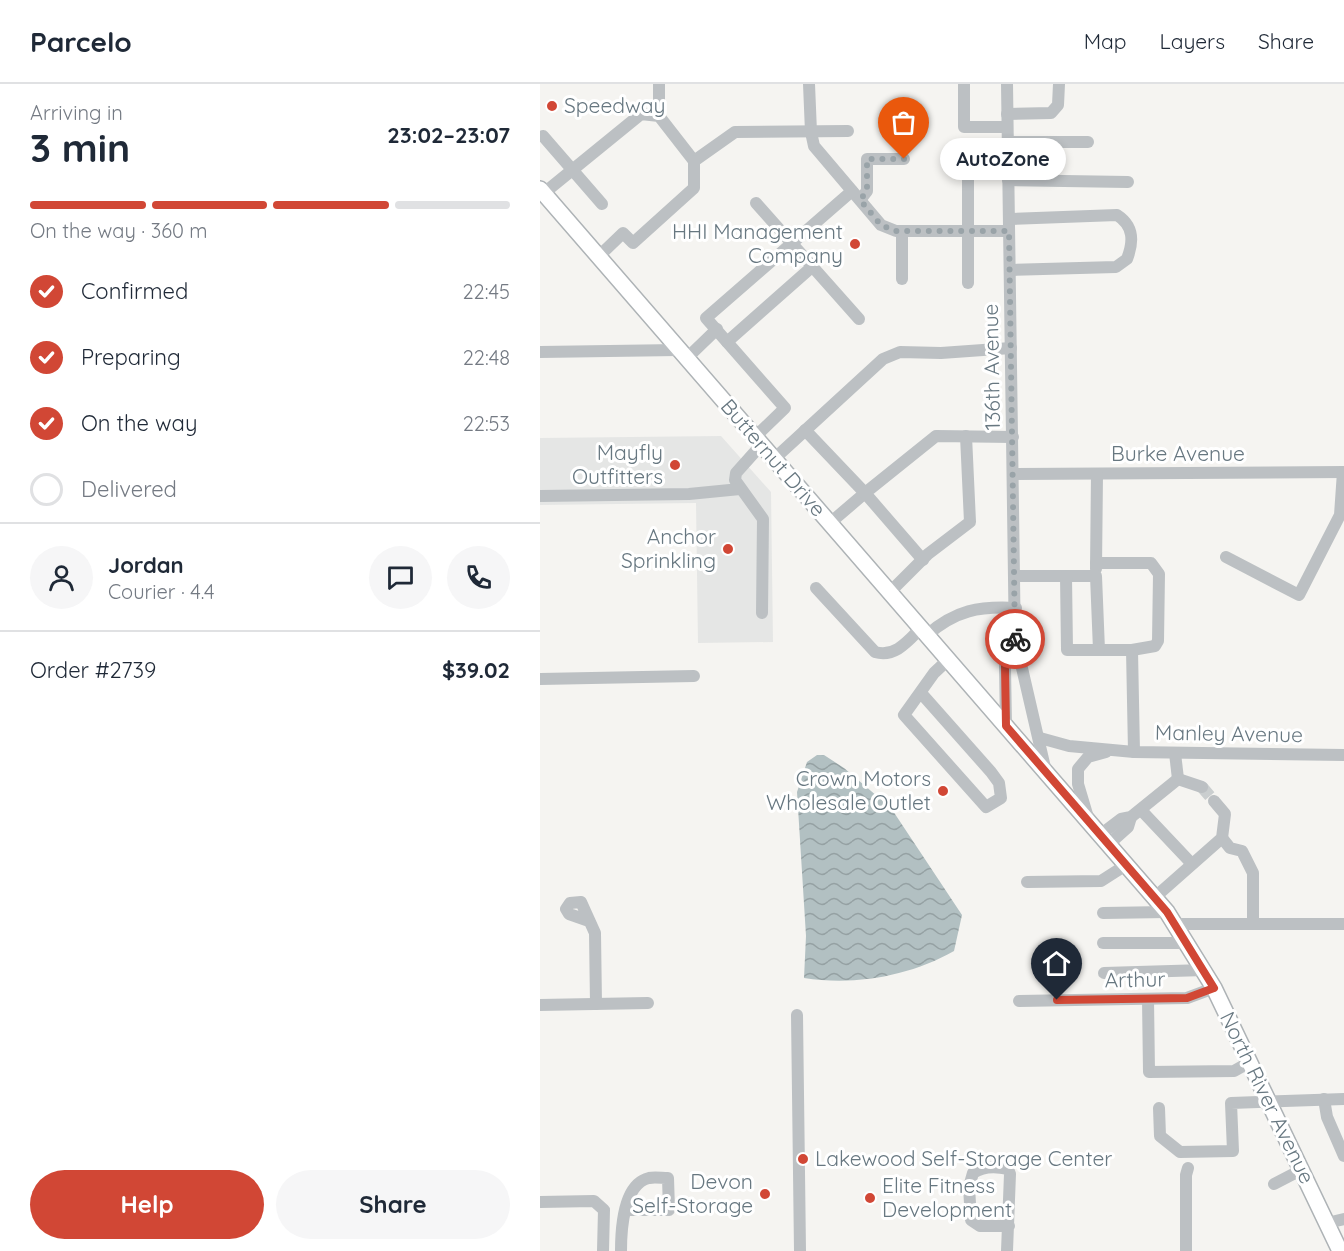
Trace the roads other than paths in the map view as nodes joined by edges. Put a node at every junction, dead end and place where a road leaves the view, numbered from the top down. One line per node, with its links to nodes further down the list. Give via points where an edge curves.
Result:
1 (659, 84): 6 (street)
2 (809, 84): 9 (street)
3 (964, 84): 7 (street, via 964,127)
4 (1007, 84): 7 (street, 136th Avenue)
5 (1059, 84): 7 (street, via 1058,105 1052,113)
6 (659, 116): 15 (street); 16 (street, via 641,114)
7 (1007, 120): 11 (street, 136th Avenue)
8 (848, 131): 9 (street)
9 (811, 132): 15 (street, via 735,132); 20 (street, via 814,146)
10 (543, 136): 16 (street)
11 (1007, 142): 12 (street); 17 (street, 136th Avenue)
12 (1088, 142)
13 (968, 153): 25 (street)
14 (904, 159): 20 (street, via 867,159 867,191)
15 (694, 161): 27 (street, via 694,188 633,243 623,233)
16 (572, 170): 19 (street); 22 (street)
17 (1008, 180): 18 (street); 23 (street, 136th Avenue)
18 (1128, 182)
19 (542, 191): 27 (main road, Butternut Drive)
20 (856, 196): 24 (street, via 881,225); 26 (street)
21 (756, 203): 26 (street)
22 (602, 204)
23 (1009, 225): 25 (street); 29 (street, 136th Avenue); 29 (street, via 1117,215 1128,222 1133,238 1127,259 1116,267)
24 (902, 231): 25 (street); 30 (street)
25 (968, 231): 31 (street)
26 (792, 244): 28 (street); 33 (street, via 706,318)
27 (598, 257): 37 (main road, Butternut Drive)
28 (813, 266): 32 (street); 34 (street)
29 (1010, 270): 35 (street, 136th Avenue)
30 (902, 279)
31 (968, 283)
32 (859, 319)
33 (717, 329): 34 (street); 37 (street)
34 (727, 342): 41 (street, via 785,408)
35 (1011, 348): 38 (street, via 900,352 883,359); 40 (street, 136th Avenue)
36 (540, 352): 37 (street)
37 (682, 354): 41 (main road, Butternut Drive)
38 (805, 430): 42 (street); 47 (street)
39 (966, 436): 40 (street); 47 (street, via 936,436); 51 (street, via 970,522)
40 (1013, 437): 44 (street, 136th Avenue)
41 (758, 441): 42 (main road, Butternut Drive); 46 (street, via 736,473)
42 (774, 459): 49 (main road, Butternut Drive)
43 (1344, 472): 45 (street, Burke Avenue); 50 (street, via 1340,515 1299,595)
44 (1013, 474): 45 (street, Burke Avenue); 53 (street, 136th Avenue)
45 (1097, 474): 52 (street)
46 (740, 489): 48 (street, via 689,494); 59 (street, via 763,519)
47 (865, 493): 49 (street); 51 (street)
48 (540, 496)
49 (830, 523): 57 (main road, Butternut Drive)
50 (1226, 557)
51 (923, 560): 57 (street)
52 (1096, 563): 55 (street); 63 (street, via 1150,563 1159,574 1158,641 1150,649)
53 (1015, 576): 54 (street); 58 (street, 136th Avenue)
54 (1066, 576): 55 (street); 62 (street, via 1067,650)
55 (1096, 576): 62 (street)
56 (816, 588): 60 (street, via 875,652 885,655 895,651)
57 (890, 592): 60 (main road, Butternut Drive)
58 (1016, 608): 60 (street, via 980,608 947,618); 61 (street, 136th Avenue)
59 (762, 613)
60 (924, 631): 64 (main road, Butternut Drive)
61 (1015, 649): 68 (street, 136th Avenue, via 1005,666); 69 (street, 136th Avenue)
62 (1099, 650): 63 (street)
63 (1132, 650): 71 (street)
64 (949, 659): 67 (street); 68 (main road, Butternut Drive)
65 (694, 676): 66 (street)
66 (540, 679)
67 (921, 693): 67 (street, via 904,715 986,807 995,804 1001,798 999,783 992,772)
68 (1006, 726): 74 (main road, North River Avenue)
69 (1040, 738): 70 (street, Manley Avenue, via 1069,746); 74 (street, 136th Avenue)
70 (1113, 750): 71 (street, Manley Avenue); 79 (street, Manley Avenue, via 1088,757 1078,769 1078,784)
71 (1134, 752): 72 (street, Manley Avenue)
72 (1175, 753): 73 (street, Manley Avenue); 75 (street)
73 (1344, 755)
74 (1046, 772): 79 (main road, North River Avenue)
75 (1178, 779): 76 (street); 78 (street)
76 (1202, 787)
77 (1214, 801): 80 (street, via 1225,814)
78 (1136, 813): 81 (street, via 1128,827); 82 (street)
79 (1089, 822): 81 (main road, North River Avenue)
80 (1222, 838): 82 (street); 89 (street, via 1230,848 1242,851 1250,864)
81 (1105, 840): 83 (main road, North River Avenue)
82 (1192, 864): 85 (street)
83 (1126, 865): 84 (street, via 1101,881); 85 (main road, North River Avenue)
84 (1027, 882)
85 (1154, 898): 87 (main road, North River Avenue)
86 (1103, 913): 87 (street)
87 (1171, 918): 89 (street); 92 (main road, North River Avenue)
88 (589, 921): 98 (street, via 595,933)
89 (1253, 924): 90 (street)
90 (1344, 924)
91 (1103, 943): 92 (street)
92 (1188, 943): 93 (main road, North River Avenue)
93 (1205, 970): 94 (street); 95 (main road, North River Avenue)
94 (1104, 973)
95 (1214, 988): 96 (street, Arthur, via 1187,998); 102 (main road, North River Avenue)
96 (1148, 999): 97 (street, Arthur); 102 (street, via 1149,1072 1234,1071)
97 (1019, 1001)
98 (596, 1004): 99 (street); 100 (street)
99 (648, 1004)
100 (540, 1005)
101 (797, 1015): 118 (street)
102 (1250, 1062): 105 (main road, North River Avenue)
103 (1344, 1099): 104 (street)
104 (1324, 1100): 105 (street); 107 (street)
105 (1268, 1102): 106 (street, via 1231,1103 1233,1151 1180,1152 1160,1136); 109 (main road, North River Avenue)
106 (1159, 1108)
107 (1344, 1156)
108 (1188, 1168): 120 (street)
109 (1301, 1170): 110 (street); 114 (main road, North River Avenue)
110 (1274, 1184)
111 (540, 1202): 116 (street, via 594,1201 604,1210)
112 (627, 1210): 117 (street)
113 (1344, 1219): 114 (street)
114 (1327, 1222): 121 (main road, North River Avenue)
115 (1009, 1226): 115 (street, via 1008,1169 980,1169 973,1173 969,1187 971,1220 980,1226); 119 (street)
116 (603, 1251)
117 (621, 1251)
118 (800, 1251)
119 (1007, 1251)
120 (1186, 1251)
121 (1340, 1251)

